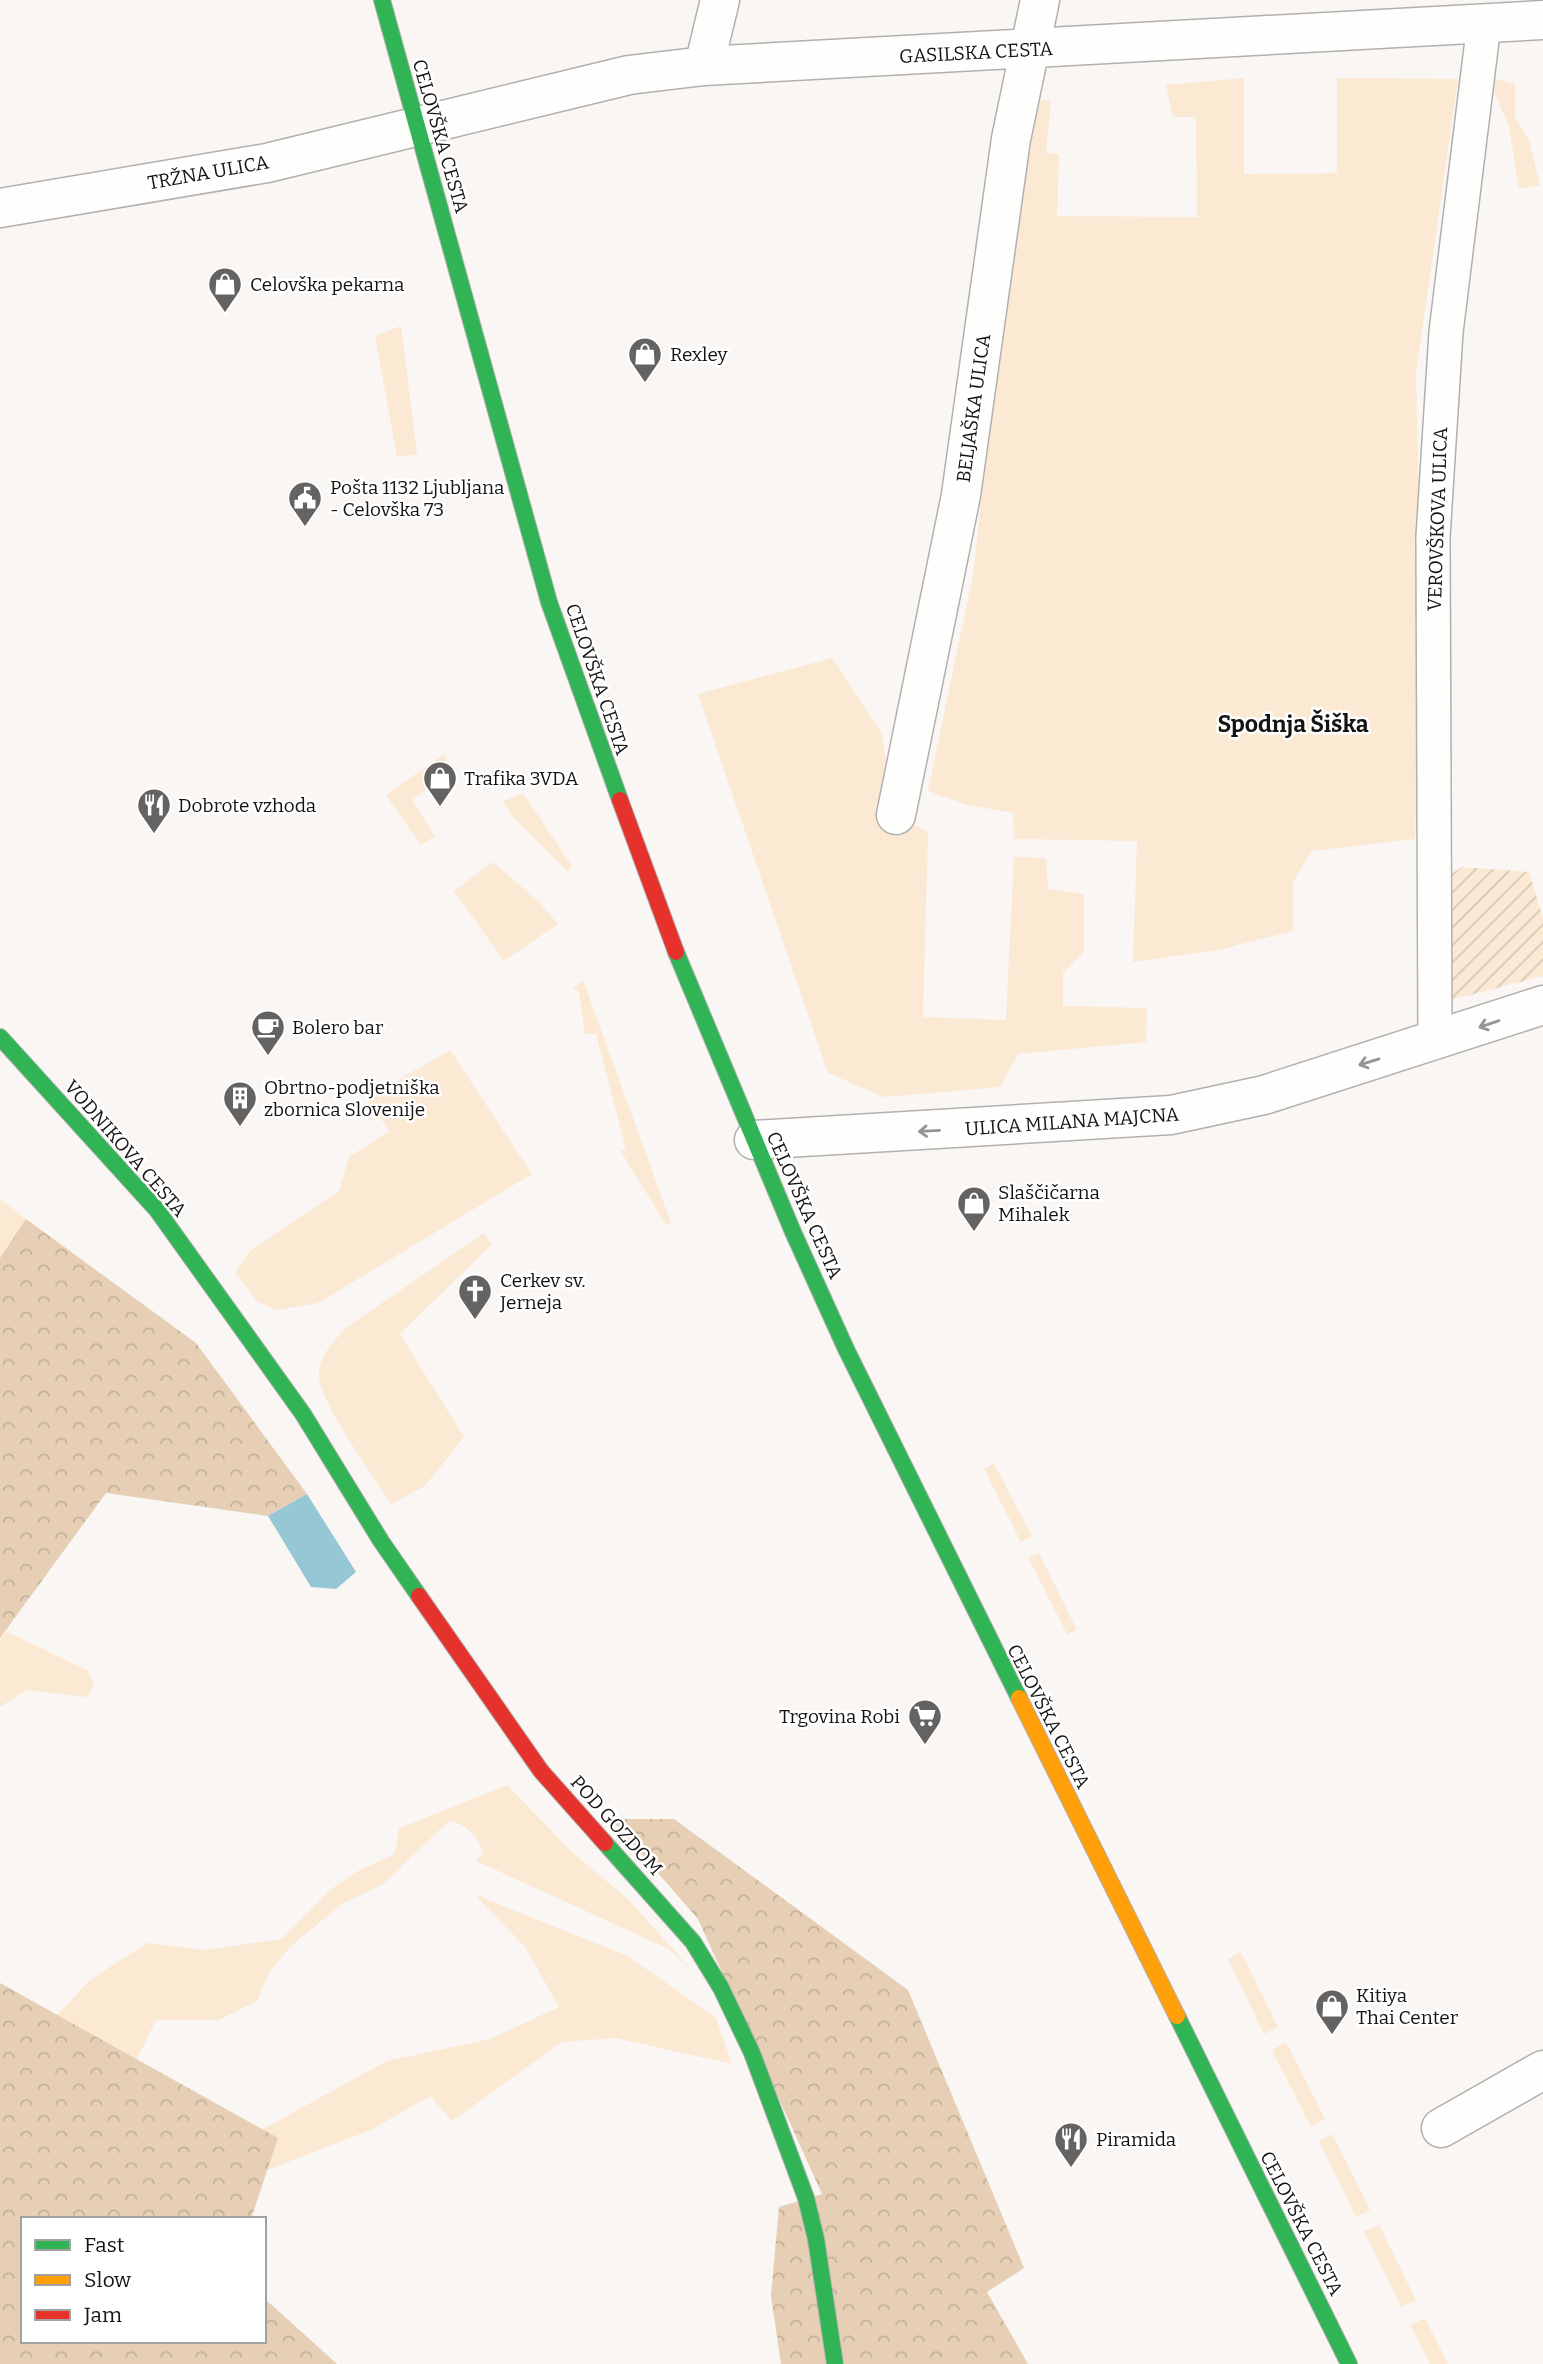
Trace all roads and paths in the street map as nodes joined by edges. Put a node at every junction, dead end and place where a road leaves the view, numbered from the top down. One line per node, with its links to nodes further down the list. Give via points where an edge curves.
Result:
1 (382, 0): 8 (main road, CELOVŠKA CESTA)
2 (720, 0): 7 (street)
3 (1040, 0): 6 (street, BELJAŠKA ULICA)
4 (1486, 12): 5 (street, GASILSKA CESTA); 6 (street, GASILSKA CESTA); 13 (lane, VEROVŠKOVA ULICA, via 1447,332 1433,537)
5 (1543, 20)
6 (1031, 48): 7 (street, GASILSKA CESTA); 10 (street, BELJAŠKA ULICA, via 1011,139 961,495)
7 (704, 66): 8 (street, GASILSKA CESTA, via 629,75)
8 (415, 128): 9 (street, TRŽNA ULICA, via 267,163); 14 (main road, CELOVŠKA CESTA, via 549,602 622,815)
9 (0, 208)
10 (897, 815)
11 (1543, 1005): 13 (street, ULICA MILANA MAJCNA, one-way to 13)
12 (0, 1037): 15 (main road, VODNIKOVA CESTA, via 157,1210)
13 (1435, 1042): 14 (street, ULICA MILANA MAJCNA, one-way to 14, via 1265,1095 1171,1115)
14 (754, 1140): 19 (main road, CELOVŠKA CESTA, via 846,1349)
15 (263, 1359): 18 (main road, POD GOZDOM, via 303,1414 381,1541 541,1771 693,1942 721,1988 752,2053 806,2198)
16 (1543, 2070): 17 (street)
17 (1441, 2128)
18 (835, 2364)
19 (1349, 2364)

